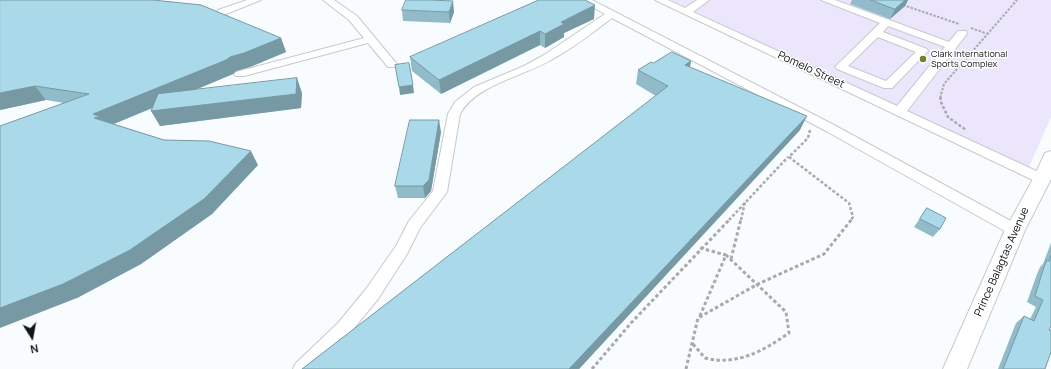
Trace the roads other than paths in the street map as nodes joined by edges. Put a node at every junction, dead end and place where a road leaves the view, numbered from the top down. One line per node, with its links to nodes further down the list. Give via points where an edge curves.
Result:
1 (256, 0): 7 (street)
2 (328, 0): 13 (street, via 353,18)
3 (585, 0): 9 (street)
4 (660, 0): 8 (street, Pomelo Street)
5 (704, 0): 8 (street)
6 (826, 0): 10 (street)
7 (222, 12)
8 (686, 12): 17 (street, Pomelo Street)
9 (612, 14): 20 (street, via 830,128); 21 (street, via 538,64 485,86 458,104 440,192 414,225 402,250 372,294 334,338)
10 (887, 22): 11 (street); 14 (street)
11 (876, 33): 11 (street, via 841,67 888,86 923,50)
12 (962, 33): 14 (street)
13 (371, 39): 15 (street); 16 (street)
14 (951, 46): 17 (street)
15 (392, 65)
16 (240, 74)
17 (900, 111): 19 (street, Pomelo Street, via 965,136)
18 (1051, 156): 19 (main road, Prince Balagtas Avenue)
19 (1042, 178): 20 (main road, Prince Balagtas Avenue)
20 (1014, 230): 22 (main road, Prince Balagtas Avenue)
21 (302, 369)
22 (955, 369)

